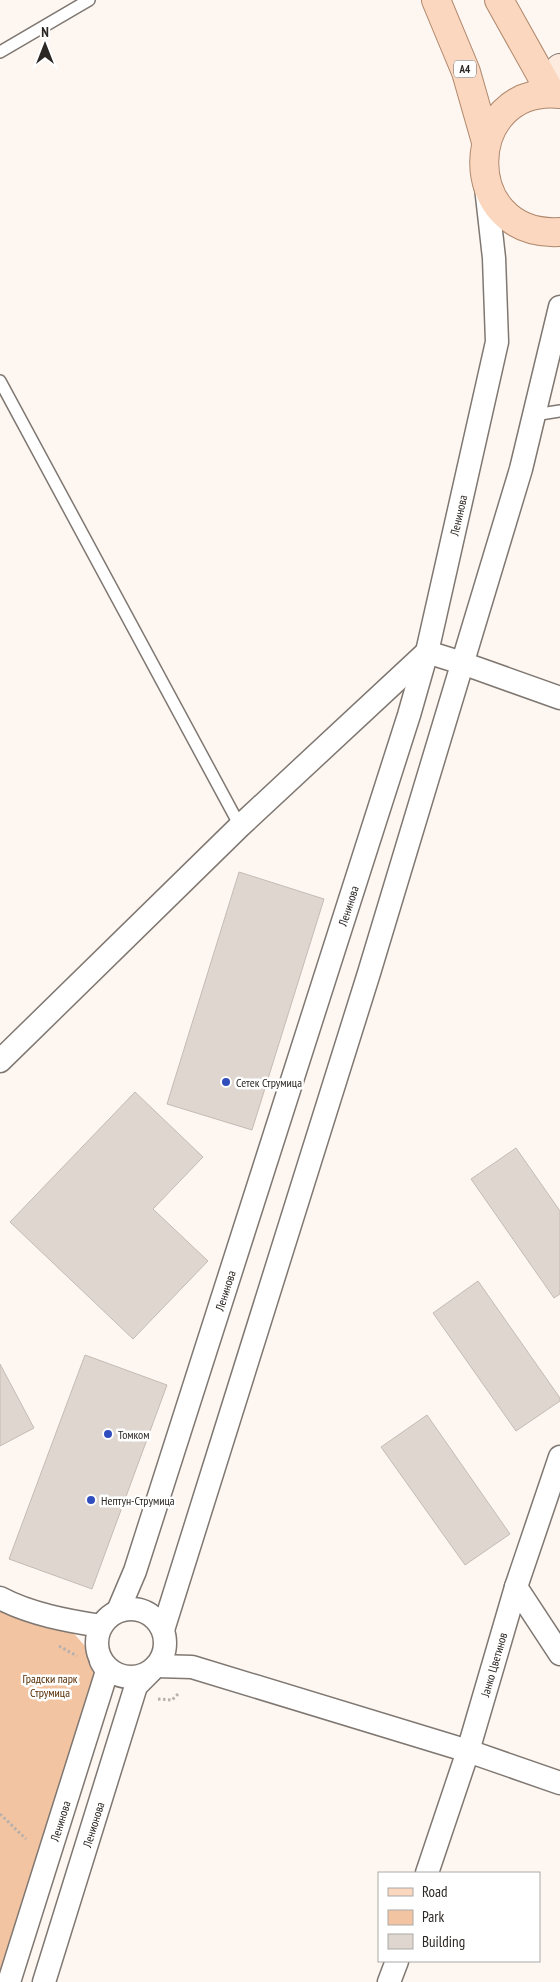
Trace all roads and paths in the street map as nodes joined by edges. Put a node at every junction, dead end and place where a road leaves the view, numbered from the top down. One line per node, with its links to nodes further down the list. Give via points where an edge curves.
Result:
1 (89, 0): 4 (lane)
2 (436, 0): 7 (main road, A4, via 466,72)
3 (499, 0): 6 (main road)
4 (0, 52)
5 (560, 68): 6 (main road)
6 (555, 93): 7 (main road, A4, via 530,96 511,107 496,122)
7 (486, 142): 8 (main road, A4, via 483,155)
8 (486, 182): 9 (main road, A4, via 493,200 521,225 540,231); 14 (street, Ленинова, via 494,258 497,342)
9 (560, 232)
10 (560, 307): 13 (street)
11 (0, 381): 17 (lane)
12 (560, 411): 13 (lane)
13 (534, 415): 15 (street, via 521,470)
14 (427, 652): 15 (street); 17 (street); 22 (street, Ленинова, via 135,1571)
15 (462, 663): 16 (street); 25 (street, via 370,973)
16 (560, 698)
17 (240, 826): 18 (street)
18 (0, 1061)
19 (560, 1457): 20 (street, Јанко Цветинов)
20 (516, 1587): 27 (street); 31 (street, Јанко Цветинов)
21 (0, 1598): 23 (street)
22 (118, 1611): 24 (street); 25 (street, via 128,1609 147,1613 157,1620)
23 (61, 1619): 24 (street); 28 (street)
24 (101, 1626): 28 (street)
25 (164, 1635): 29 (street); 30 (street, via 164,1653)
26 (58, 1645): 28 (path)
27 (560, 1654)
28 (94, 1657): 30 (street, via 123,1677 135,1678); 34 (street, Ленинова, via 107,1671)
29 (192, 1667): 30 (street); 31 (street)
30 (153, 1669): 38 (street, Ленионова, via 136,1686)
31 (468, 1751): 32 (street); 35 (street, Јанко Цветинов)
32 (560, 1783)
33 (0, 1814): 34 (path)
34 (49, 1860): 37 (street, Ленинова)
35 (427, 1872)
36 (397, 1962): 39 (street)
37 (9, 1982)
38 (44, 1982)
39 (390, 1982)

